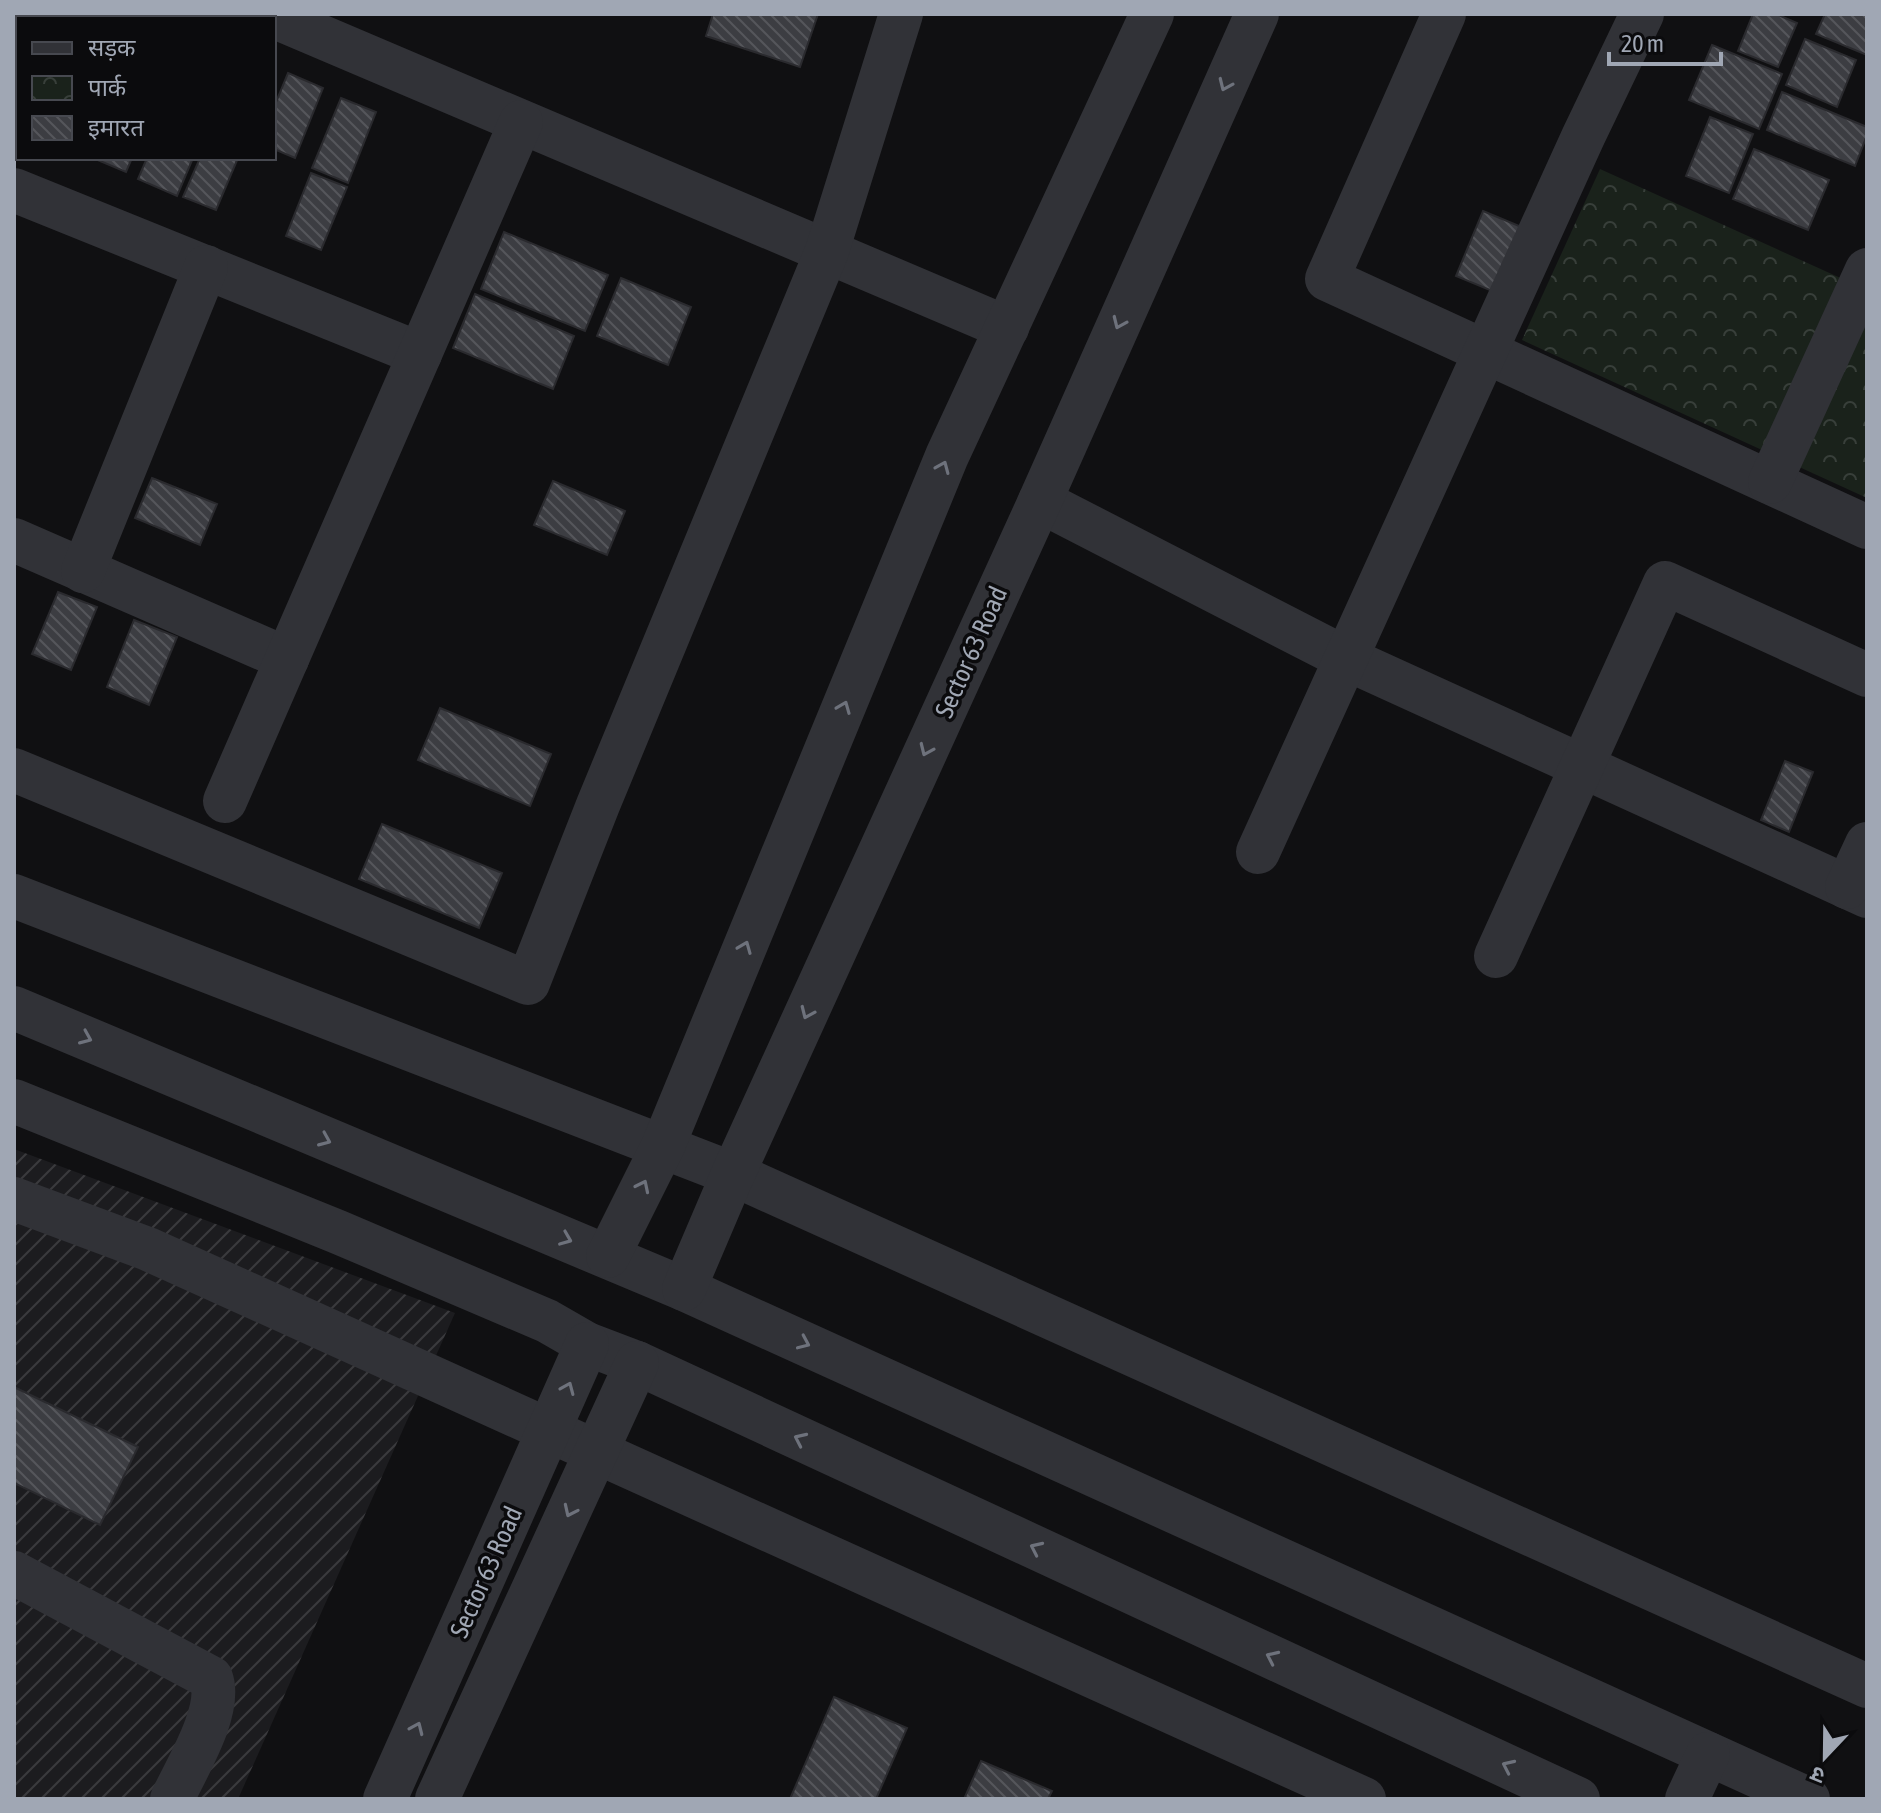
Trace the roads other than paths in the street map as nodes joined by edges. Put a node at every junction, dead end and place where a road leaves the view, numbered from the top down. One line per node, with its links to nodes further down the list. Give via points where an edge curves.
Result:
1 (901, 14): 9 (street)
2 (1152, 14): 12 (street)
3 (1257, 14): 16 (street, Sector 63 Road, one-way to 16)
4 (1444, 14): 13 (street, via 1327,279)
5 (1642, 14): 13 (street)
6 (276, 17): 7 (street)
7 (521, 122): 9 (street); 14 (street)
8 (14, 190): 10 (street)
9 (827, 251): 12 (street); 24 (street, via 528,983)
10 (206, 267): 14 (street); 19 (street)
11 (1867, 270): 15 (street)
12 (1007, 328): 33 (street, one-way to 12, via 947,456)
13 (1484, 353): 15 (street); 20 (street)
14 (420, 354): 21 (street)
15 (1770, 482): 17 (street)
16 (1040, 501): 20 (street); 34 (street, Sector 63 Road, one-way to 34)
17 (1867, 527)
18 (14, 540): 19 (street)
19 (83, 571): 21 (street)
20 (1345, 658): 23 (street); 27 (street)
21 (287, 659): 25 (street)
22 (1867, 675): 23 (street, via 1665,583)
23 (1581, 766): 28 (street); 30 (street)
24 (14, 770)
25 (225, 801)
26 (1867, 844): 28 (street)
27 (1258, 852)
28 (1857, 892)
29 (14, 896): 33 (street)
30 (1496, 956)
31 (14, 1008): 36 (street, one-way to 36)
32 (14, 1101): 38 (street, via 338,1232 547,1321)
33 (663, 1146): 34 (street); 36 (street, one-way to 33)
34 (733, 1174): 37 (street, Sector 63 Road); 43 (street)
35 (14, 1199): 40 (street, via 148,1249)
36 (608, 1256): 37 (street)
37 (684, 1289): 44 (street, one-way to 44)
38 (587, 1344): 39 (street); 40 (street, Sector 63 Road, one-way to 38)
39 (637, 1363): 41 (street, Sector 63 Road); 49 (street, one-way to 39)
40 (549, 1431): 41 (street); 46 (street, Sector 63 Road, one-way to 40)
41 (597, 1453): 47 (street, Sector 63 Road, one-way to 47); 48 (street)
42 (14, 1573): 45 (street, via 211,1678 215,1695 207,1723)
43 (1867, 1686)
44 (1708, 1754): 50 (street); 51 (street)
45 (172, 1799)
46 (385, 1799)
47 (437, 1799)
48 (1364, 1799)
49 (1578, 1799)
50 (1687, 1799)
51 (1808, 1799)

